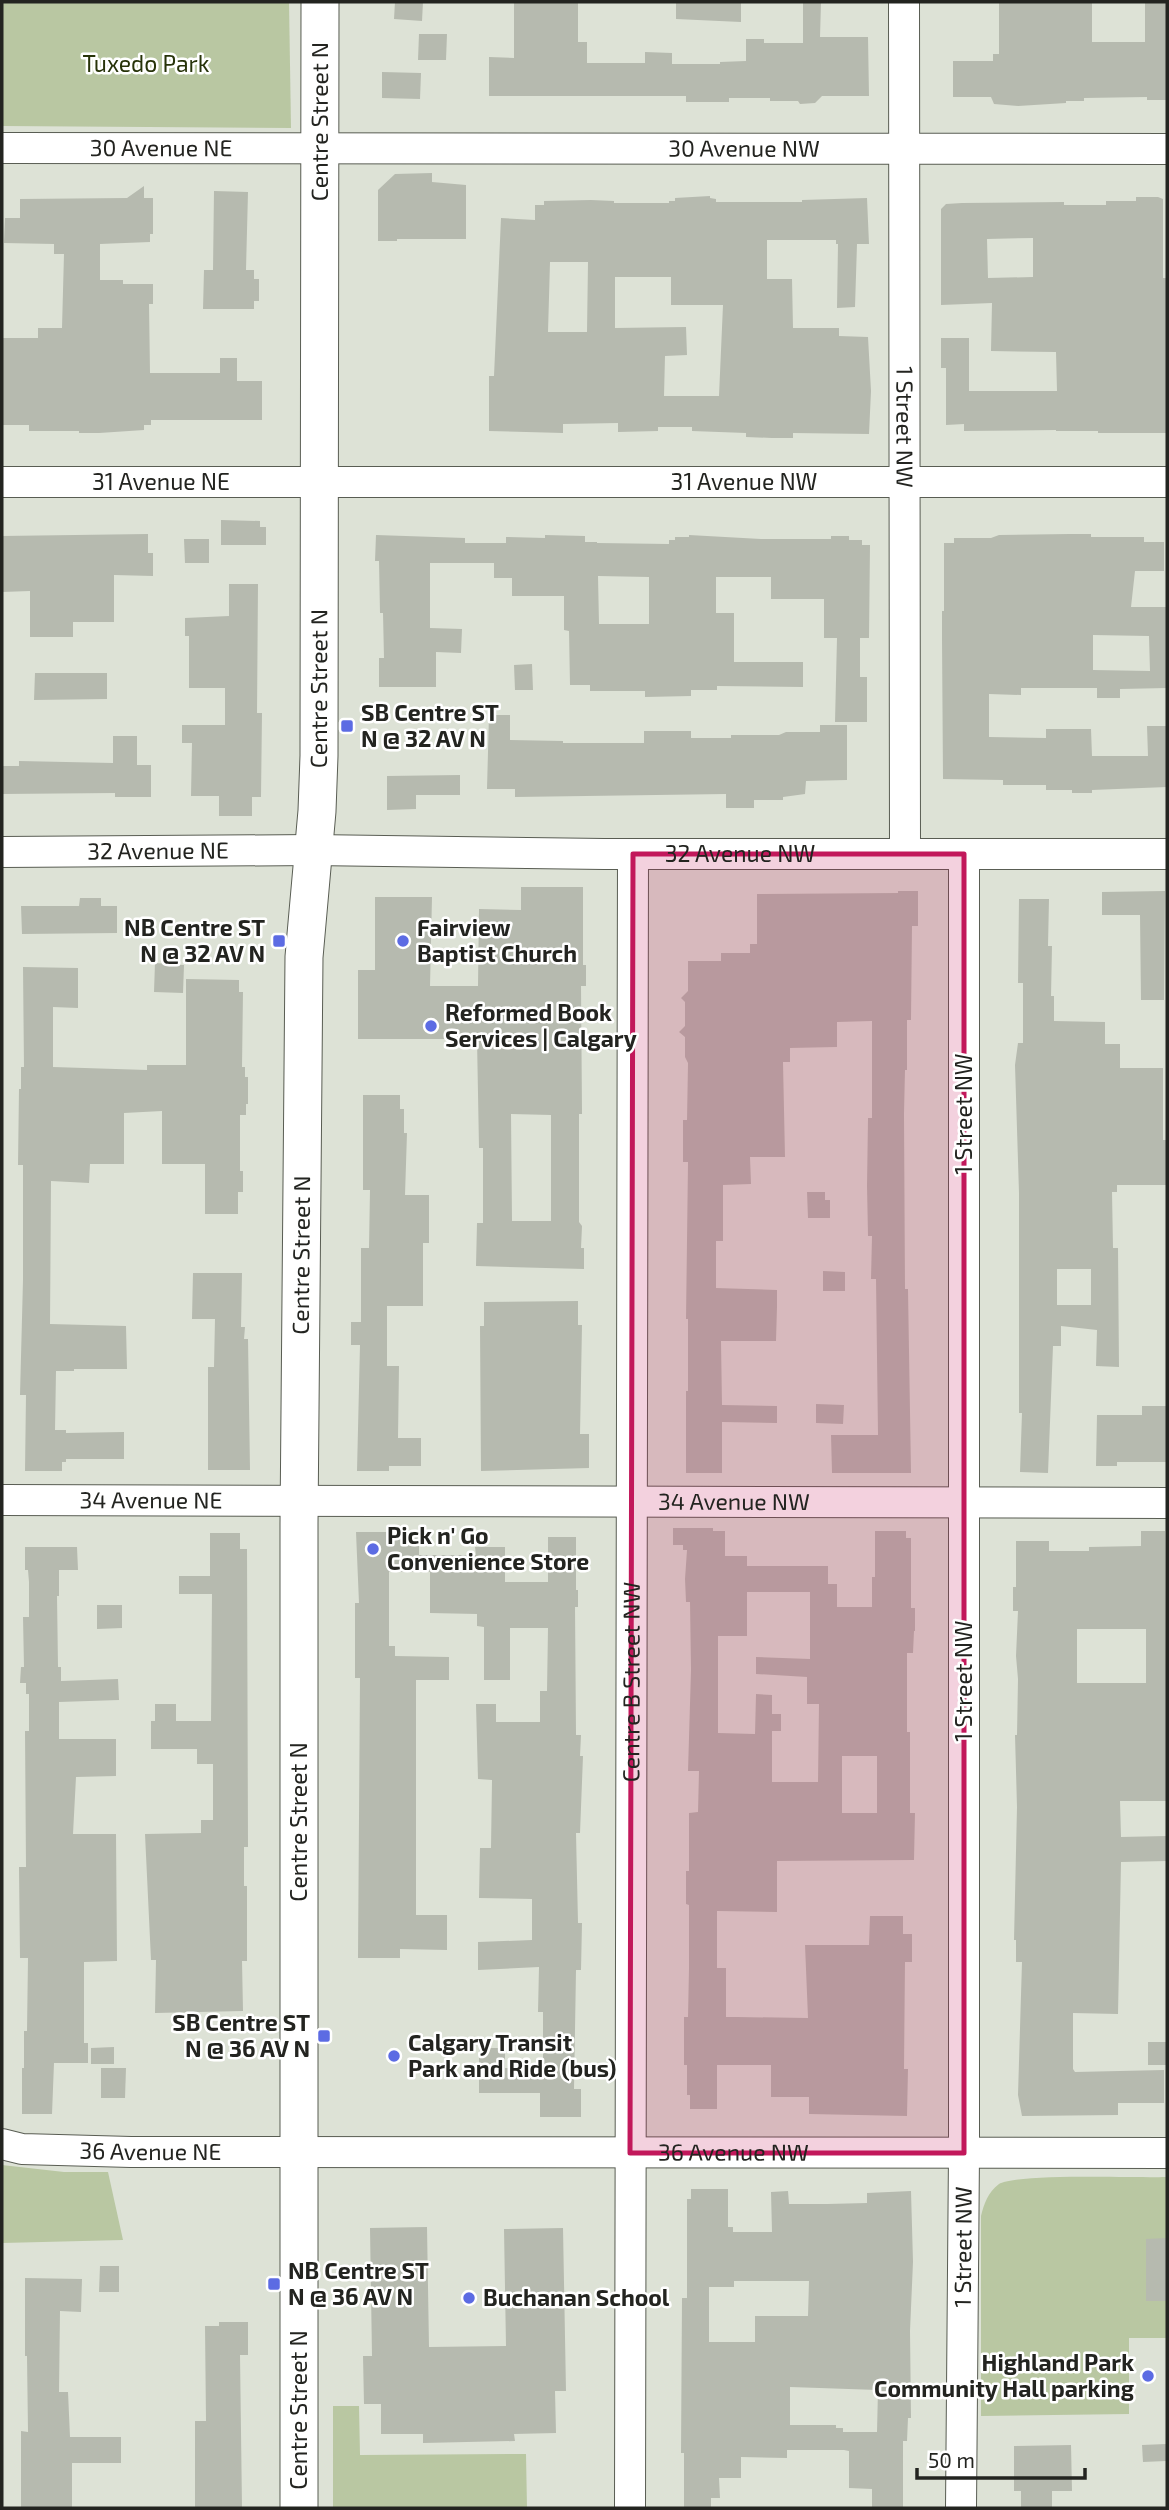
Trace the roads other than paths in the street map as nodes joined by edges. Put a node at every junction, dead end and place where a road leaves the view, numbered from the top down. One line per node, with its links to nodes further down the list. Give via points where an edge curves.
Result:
1 (320, 2): 6 (main road, Centre Street N)
2 (904, 2): 4 (street, 1 Street NW)
3 (2, 148): 6 (street, 30 Avenue NE)
4 (906, 149): 5 (street, 30 Avenue NW); 6 (street, 30 Avenue NW); 9 (street, 1 Street NW)
5 (1167, 149)
6 (320, 150): 8 (main road, Centre Street N)
7 (2, 482): 8 (street, 31 Avenue NE)
8 (321, 482): 9 (street, 31 Avenue NW); 11 (main road, Centre Street N, via 320,755)
9 (905, 482): 10 (street, 31 Avenue NW); 13 (street, 1 Street NW)
10 (1167, 482)
11 (313, 850): 12 (street, 32 Avenue NE); 14 (street, 32 Avenue NW); 18 (main road, Centre Street N, via 304,957)
12 (2, 852)
13 (905, 853): 14 (street, 32 Avenue NW); 15 (street, 32 Avenue NW)
14 (633, 854): 19 (street, Centre B Street NW)
15 (964, 854): 16 (street, 32 Avenue NW); 20 (street, 1 Street NW)
16 (1167, 854)
17 (2, 1500): 18 (street, 34 Avenue NE)
18 (300, 1501): 19 (street, 34 Avenue NW); 23 (main road, Centre Street N)
19 (632, 1502): 20 (street, 34 Avenue NW); 24 (street, Centre B Street NW)
20 (964, 1503): 21 (street, 34 Avenue NW); 25 (street, 1 Street NW)
21 (1167, 1503)
22 (2, 2144): 23 (street, 36 Avenue NE, via 22,2149)
23 (300, 2152): 24 (street, 36 Avenue NW); 27 (main road, Centre Street N)
24 (631, 2153): 25 (street, 36 Avenue NW); 28 (street, Centre B Street NW)
25 (964, 2153): 26 (street, 36 Avenue NW); 29 (street, 1 Street NW)
26 (1167, 2154)
27 (299, 2508)
28 (630, 2508)
29 (961, 2508)

